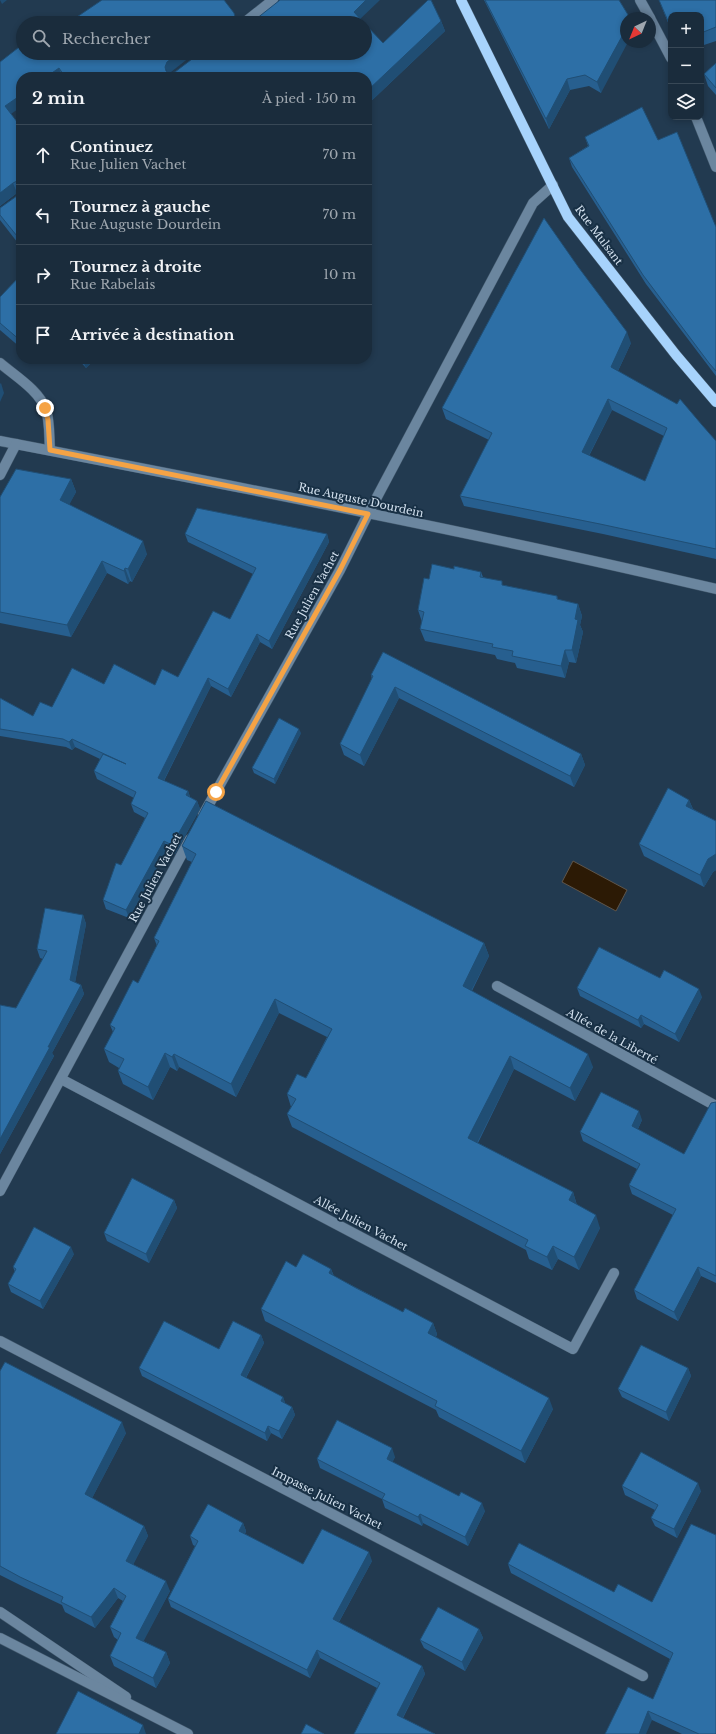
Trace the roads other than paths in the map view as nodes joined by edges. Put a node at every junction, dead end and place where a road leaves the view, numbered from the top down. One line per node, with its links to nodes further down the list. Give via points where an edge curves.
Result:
1 (273, 0): 5 (street)
2 (461, 0): 10 (main road, Rue Mulsant)
3 (640, 0): 4 (street)
4 (647, 12)
5 (253, 16)
6 (656, 29): 7 (street)
7 (668, 52)
8 (697, 120): 9 (street)
9 (716, 167)
10 (553, 185): 12 (main road, Rue Mulsant, via 568,216 676,355); 17 (street, Rue Julien Vachet, via 533,203)
11 (0, 363): 15 (street, via 36,394 45,408)
12 (716, 402)
13 (0, 441): 14 (street, Rue Auguste Dourdein)
14 (16, 444): 15 (street, Rue Auguste Dourdein); 16 (street)
15 (50, 450): 17 (street, Rue Auguste Dourdein)
16 (0, 475)
17 (368, 514): 18 (street, Rue Auguste Dourdein); 20 (street, Rue Julien Vachet, via 340,570 216,792)
18 (716, 589)
19 (497, 986): 21 (street, Allée de la Liberté)
20 (61, 1079): 22 (street, Rue Julien Vachet); 23 (street, Allée Julien Vachet, via 574,1349)
21 (716, 1106)
22 (0, 1191)
23 (614, 1273)
24 (0, 1341): 27 (street, Impasse Julien Vachet)
25 (0, 1612): 28 (street)
26 (0, 1638): 28 (street)
27 (643, 1676)
28 (161, 1721): 29 (street)
29 (188, 1734)

